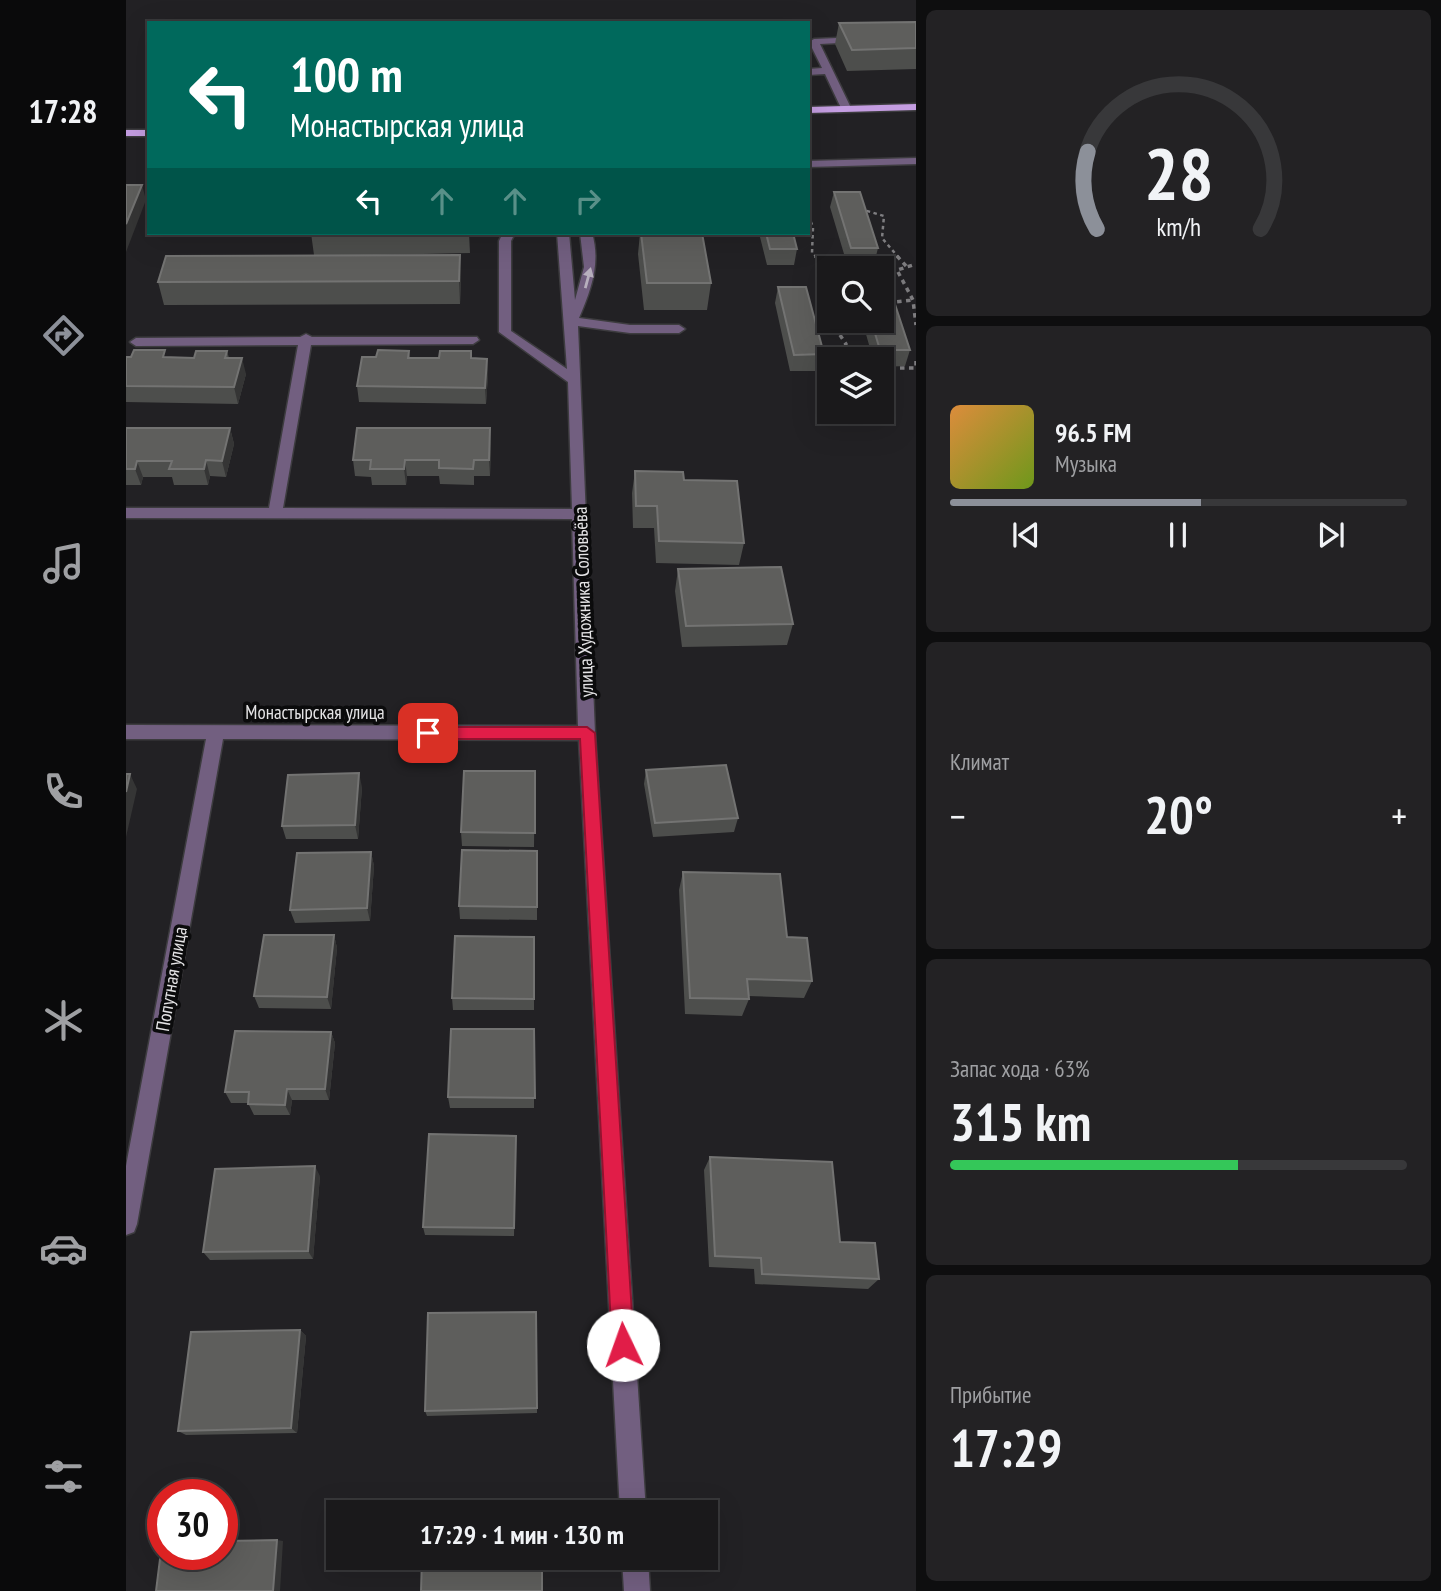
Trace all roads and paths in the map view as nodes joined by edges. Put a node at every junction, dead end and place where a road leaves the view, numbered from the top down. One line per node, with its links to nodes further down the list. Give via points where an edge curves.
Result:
1 (876, 39): 2 (street, via 816,41)
2 (828, 71): 3 (street); 5 (street)
3 (810, 72)
4 (916, 107): 5 (main road)
5 (846, 108): 6 (main road)
6 (810, 110)
7 (147, 132): 8 (main road)
8 (126, 133)
9 (916, 161): 10 (street)
10 (810, 163)
11 (853, 205): 18 (path, via 884,216 882,238)
12 (810, 220): 16 (path, via 812,253)
13 (508, 235): 31 (street, via 505,332)
14 (563, 235): 23 (street, улица Художника Соловьёва)
15 (587, 235): 23 (street, улица Художника Соловьёва, one-way to 15, via 589,277 592,255)
16 (817, 257)
17 (916, 264): 18 (path)
18 (907, 267): 19 (path)
19 (898, 272): 20 (path); 21 (path)
20 (894, 273)
21 (913, 300): 22 (path); 24 (path)
22 (894, 302)
23 (572, 321): 25 (street, via 630,329); 31 (street, улица Художника Соловьёва)
24 (916, 325)
25 (679, 329)
26 (306, 339): 27 (street); 28 (street); 33 (street)
27 (473, 340)
28 (136, 342)
29 (916, 365): 30 (path)
30 (894, 367)
31 (574, 380): 34 (street, улица Художника Соловьёва)
32 (126, 513): 33 (street)
33 (275, 513): 34 (street)
34 (580, 514): 37 (street, улица Художника Соловьёва)
35 (126, 732): 36 (street, Монастырская улица)
36 (216, 733): 37 (street, Монастырская улица); 38 (street, Попутная улица)
37 (587, 733): 39 (street, улица Художника Соловьёва)
38 (126, 1224)
39 (632, 1500)
40 (636, 1570): 41 (street)
41 (637, 1591)

